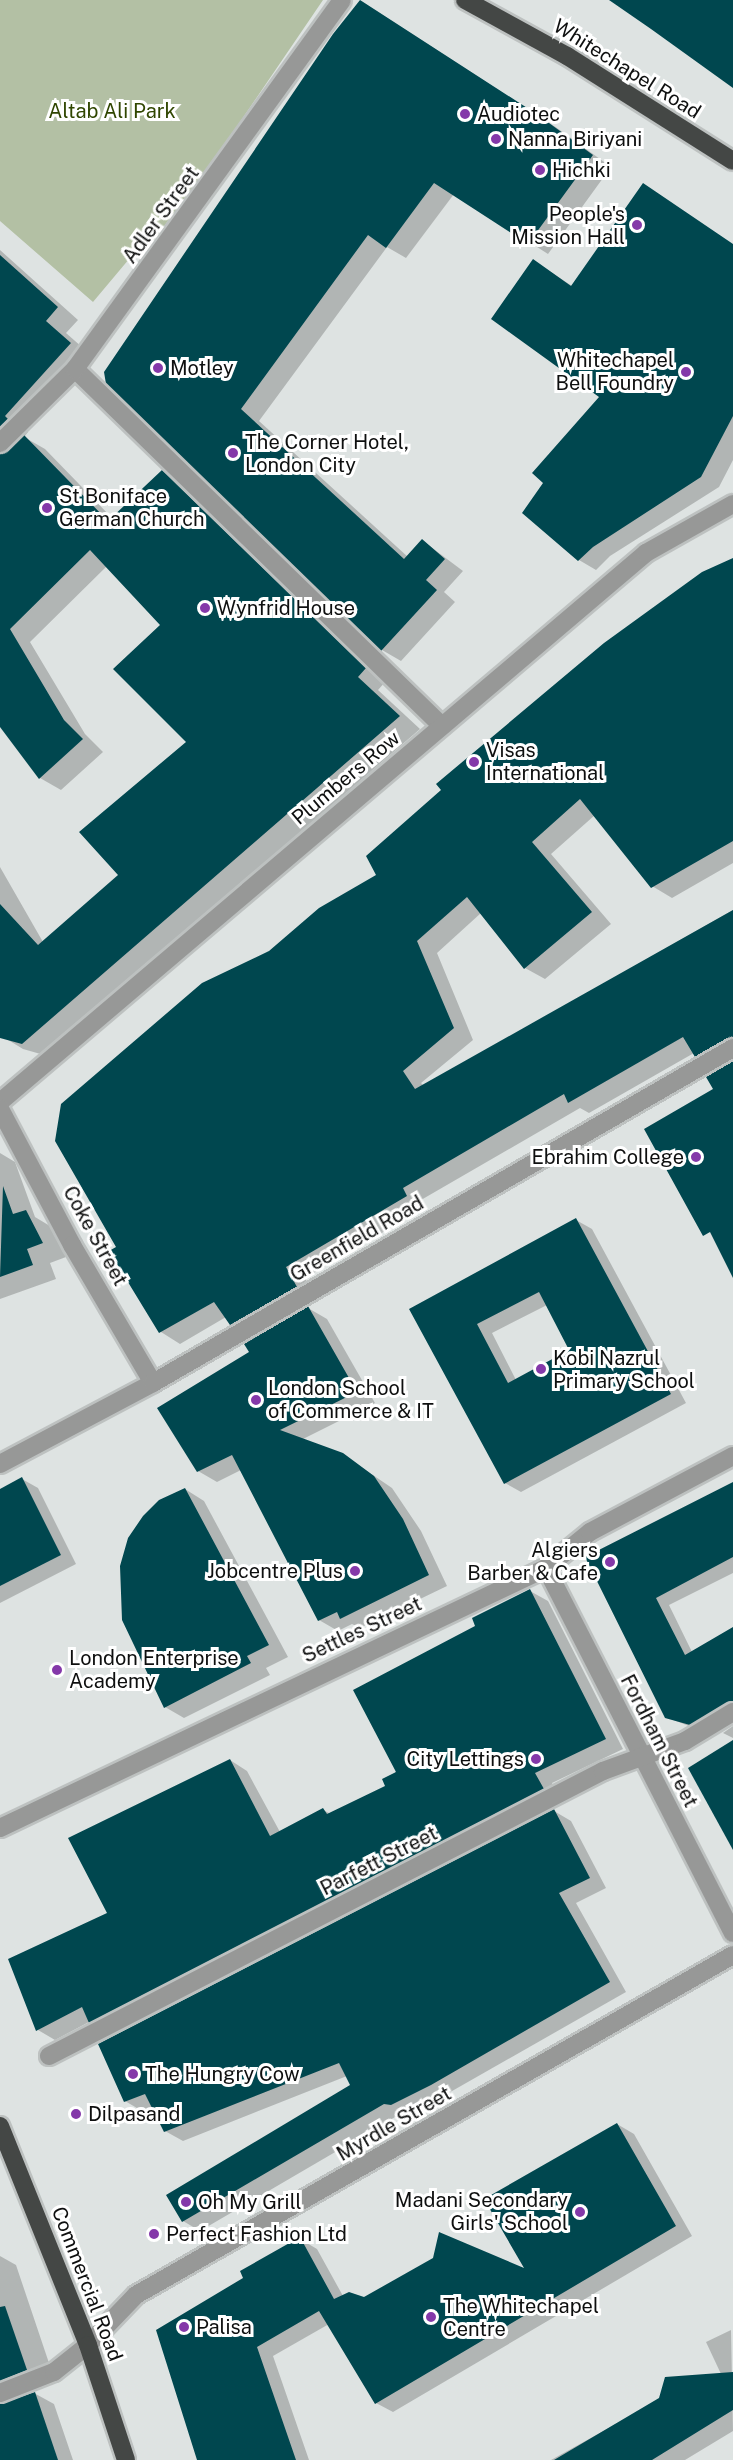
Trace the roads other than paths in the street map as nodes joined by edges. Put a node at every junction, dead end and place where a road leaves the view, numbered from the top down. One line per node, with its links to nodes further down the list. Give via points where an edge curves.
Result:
1 (342, 0): 4 (street, Adler Street)
2 (465, 0): 3 (highway, Whitechapel Road, via 567,56)
3 (733, 161)
4 (75, 369): 5 (street, Adler Street); 7 (street)
5 (0, 443)
6 (733, 504): 7 (street, Plumbers Row, via 646,553)
7 (442, 726): 9 (street, Plumbers Row)
8 (733, 1048): 11 (street, Greenfield Road)
9 (0, 1102)
10 (0, 1109): 11 (street, Coke Street, via 72,1245)
11 (153, 1383): 13 (street, Greenfield Road)
12 (733, 1456): 14 (street, Settles Street, via 590,1532)
13 (0, 1464)
14 (546, 1568): 16 (street, Fordham Street); 17 (street, Settles Street)
15 (733, 1713): 16 (street, Parfett Street, via 685,1741)
16 (642, 1757): 18 (street, Fordham Street); 20 (street, Parfett Street, via 603,1771)
17 (0, 1828)
18 (733, 1933)
19 (733, 1955): 23 (street, Myrdle Street, via 136,2295)
20 (49, 2056)
21 (0, 2126): 22 (highway, Commercial Road)
22 (7, 2159): 23 (highway, Commercial Road)
23 (88, 2345): 24 (street, Myrdle Street, via 54,2372); 25 (highway, Commercial Road)
24 (0, 2393)
25 (126, 2460)

